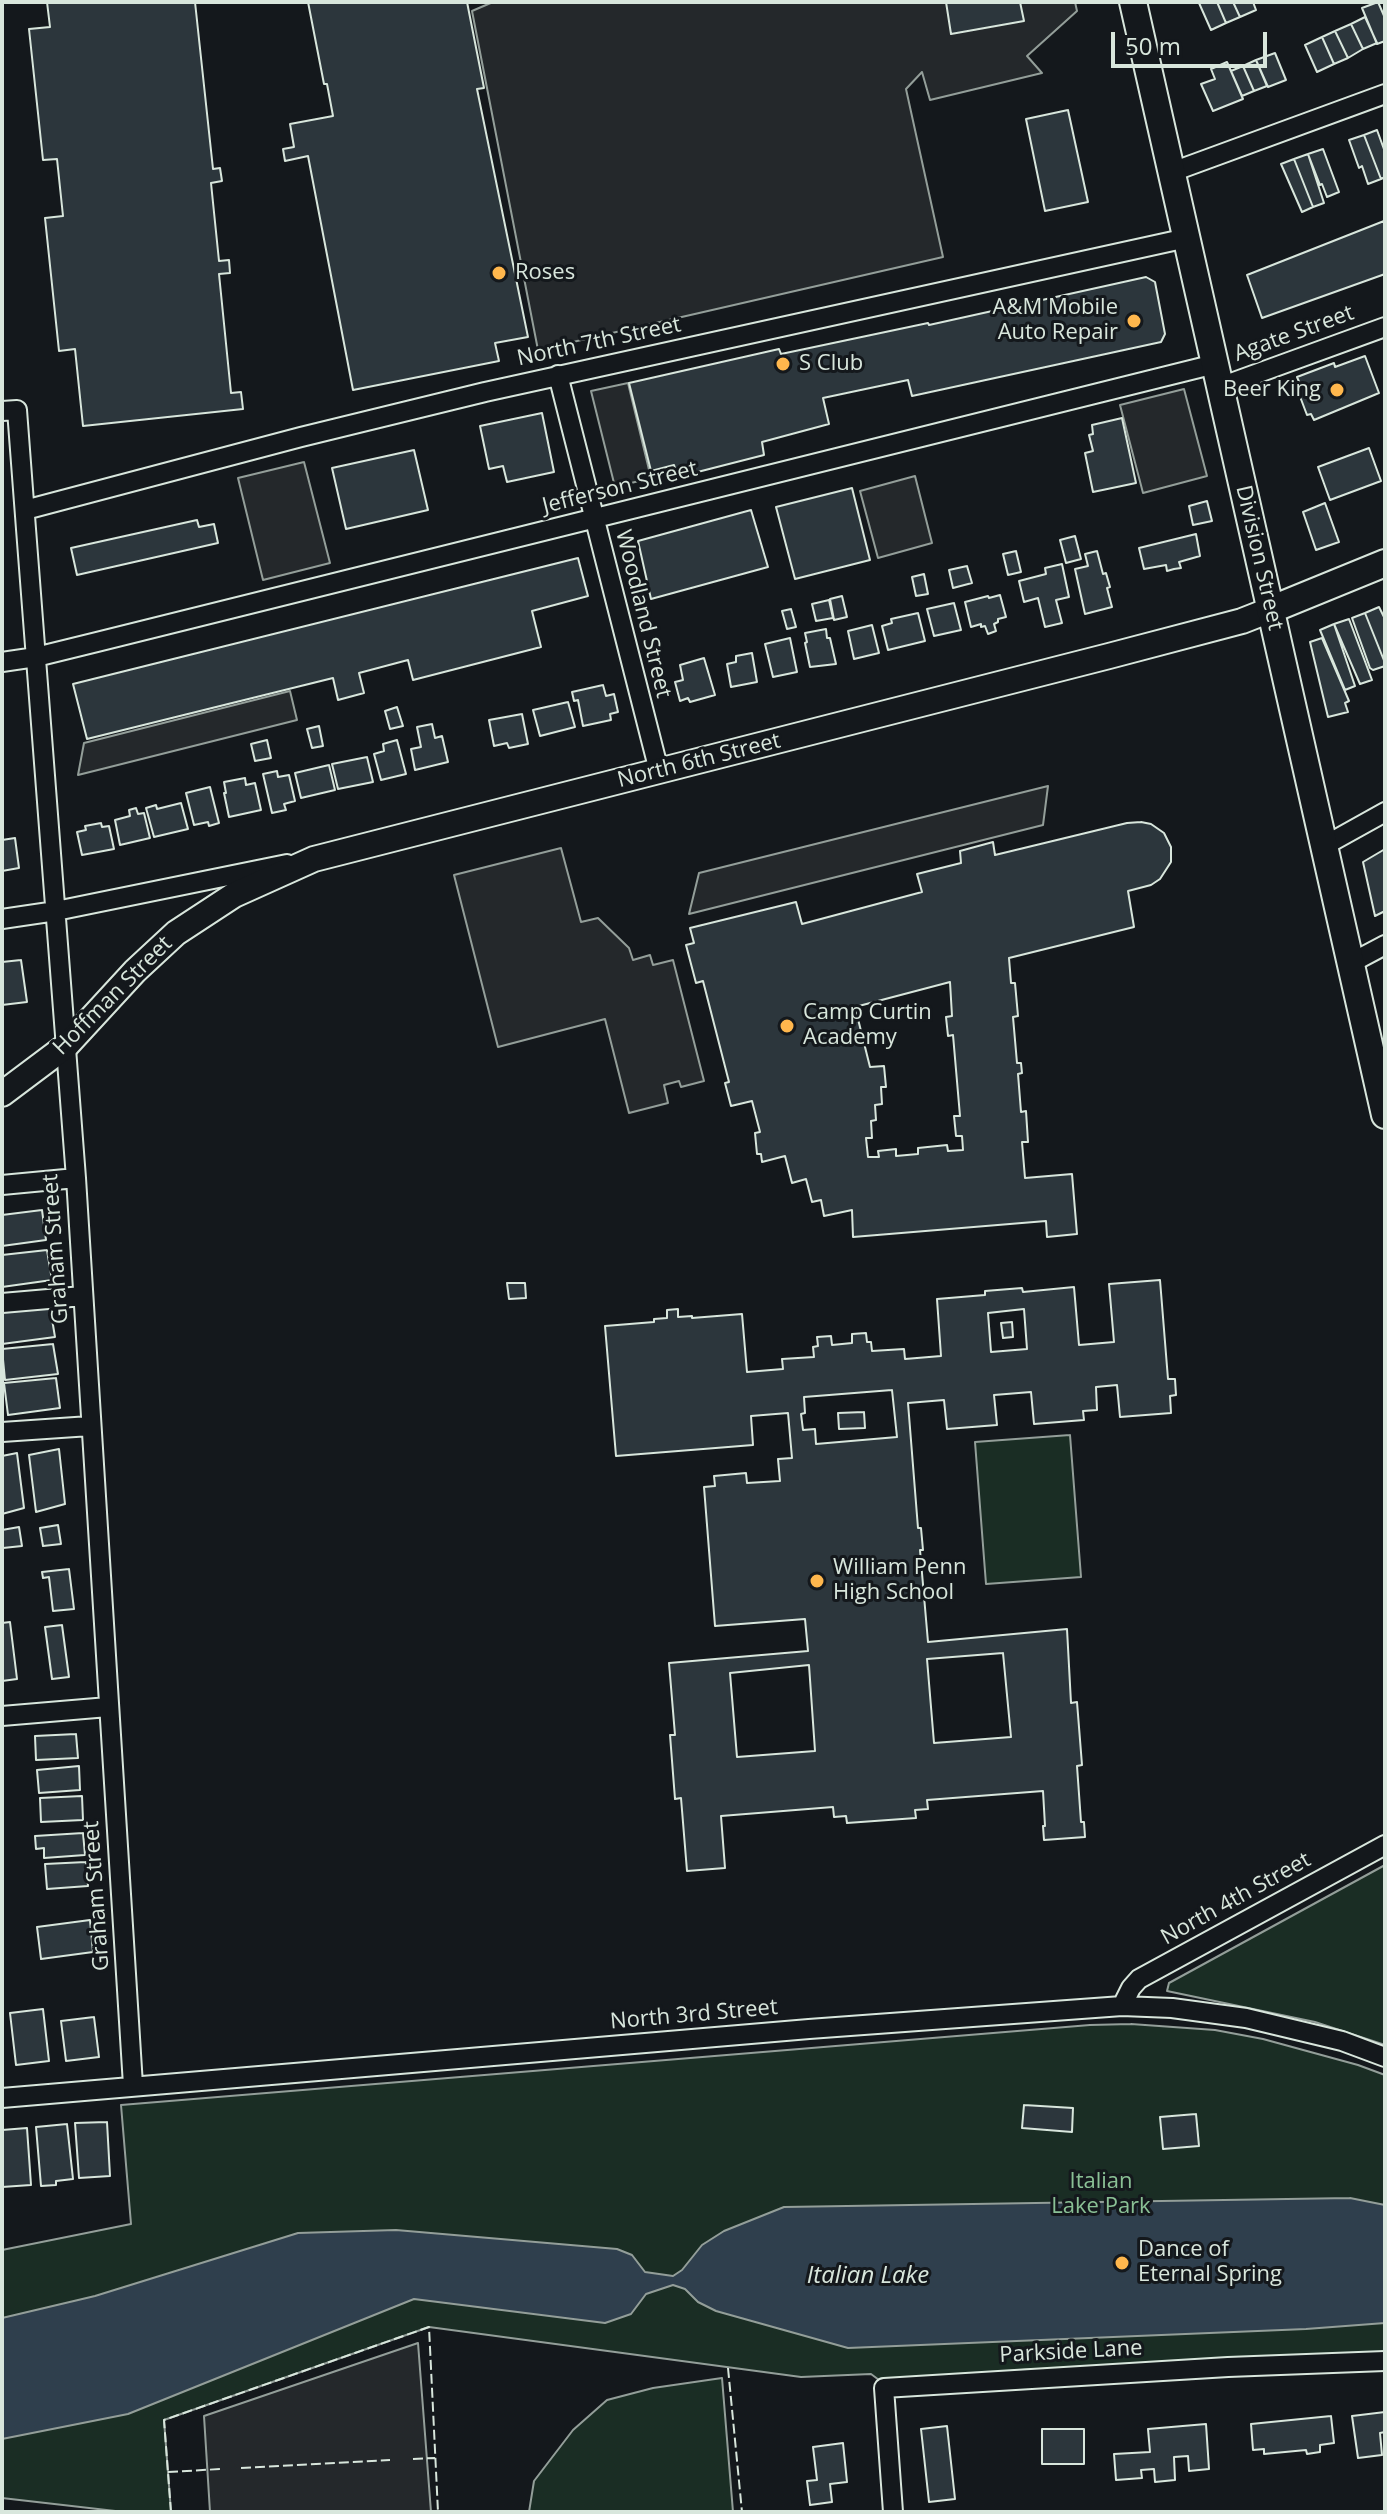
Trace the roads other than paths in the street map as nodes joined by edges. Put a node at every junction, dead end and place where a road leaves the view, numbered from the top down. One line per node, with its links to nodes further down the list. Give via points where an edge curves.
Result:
1 (1133, 2): 3 (main road, Division Street)
2 (1385, 94): 3 (street)
3 (1172, 172): 4 (main road, Division Street)
4 (1187, 238): 6 (street, North 7th Street); 7 (main road, Division Street)
5 (1385, 327): 7 (street, Agate Street)
6 (558, 375): 9 (street, North 7th Street); 10 (street, Woodland Street)
7 (1218, 376): 10 (street, Jefferson Street); 12 (main road, Division Street)
8 (10, 411): 9 (street, Graham Street)
9 (25, 510): 13 (street, Graham Street)
10 (594, 519): 13 (street, Jefferson Street); 15 (street, Woodland Street)
11 (1385, 563): 12 (main road, North 6th Street)
12 (1270, 610): 15 (street, North 6th Street); 17 (main road, Division Street)
13 (36, 657): 14 (street, Jefferson Street); 19 (street, Graham Street)
14 (2, 662)
15 (659, 771): 18 (street, North 6th Street)
16 (1385, 812): 17 (street)
17 (1324, 846): 22 (main road, Division Street)
18 (314, 859): 19 (street, North 6th Street); 23 (street, Hoffman Street, via 234,895 176,933)
19 (56, 911): 20 (street, North 6th Street); 23 (street, Graham Street)
20 (2, 919)
21 (1385, 945): 22 (street)
22 (1351, 963): 25 (main road, Division Street)
23 (66, 1046): 24 (street, Hoffman Street); 26 (street, Graham Street)
24 (2, 1094)
25 (1385, 1115)
26 (76, 1178): 27 (street); 28 (street, Graham Street)
27 (2, 1185)
28 (83, 1296): 29 (street); 30 (street, Graham Street)
29 (2, 1303)
30 (90, 1426): 31 (street); 32 (street, Graham Street)
31 (2, 1432)
32 (108, 1707): 33 (street); 37 (street, Graham Street)
33 (2, 1716)
34 (1385, 1845): 35 (street, North 4th Street, via 1139,1979)
35 (1122, 2006): 36 (street, North 3rd Street, via 1246,2018); 37 (street, North 3rd Street)
36 (1385, 2057)
37 (133, 2085): 38 (street, North 3rd Street)
38 (2, 2098)
39 (1385, 2361): 40 (street, Parkside Lane, via 884,2388)
40 (893, 2512)

